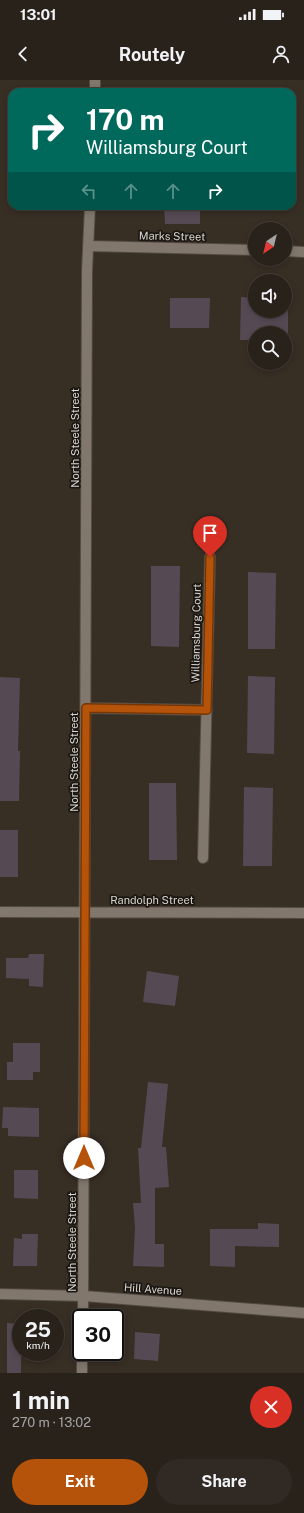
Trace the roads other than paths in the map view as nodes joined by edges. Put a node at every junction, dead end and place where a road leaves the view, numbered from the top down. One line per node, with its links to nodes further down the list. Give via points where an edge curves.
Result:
1 (90, 210): 2 (street, North Steele Street)
2 (88, 246): 3 (street, Marks Street); 7 (street, North Steele Street)
3 (248, 250)
4 (292, 251): 5 (street)
5 (304, 252)
6 (210, 557): 8 (street, Williamsburg Court)
7 (86, 708): 8 (street); 11 (street, North Steele Street)
8 (207, 710): 9 (street, Williamsburg Court)
9 (204, 858)
10 (0, 912): 11 (street, Randolph Street)
11 (86, 912): 12 (street, Randolph Street); 14 (street, North Steele Street)
12 (304, 913)
13 (0, 1294): 14 (street, Hill Avenue)
14 (84, 1296): 15 (street, North Steele Street); 16 (street, Hill Avenue)
15 (83, 1309)
16 (304, 1313)
17 (82, 1361): 18 (street)
18 (82, 1373)

